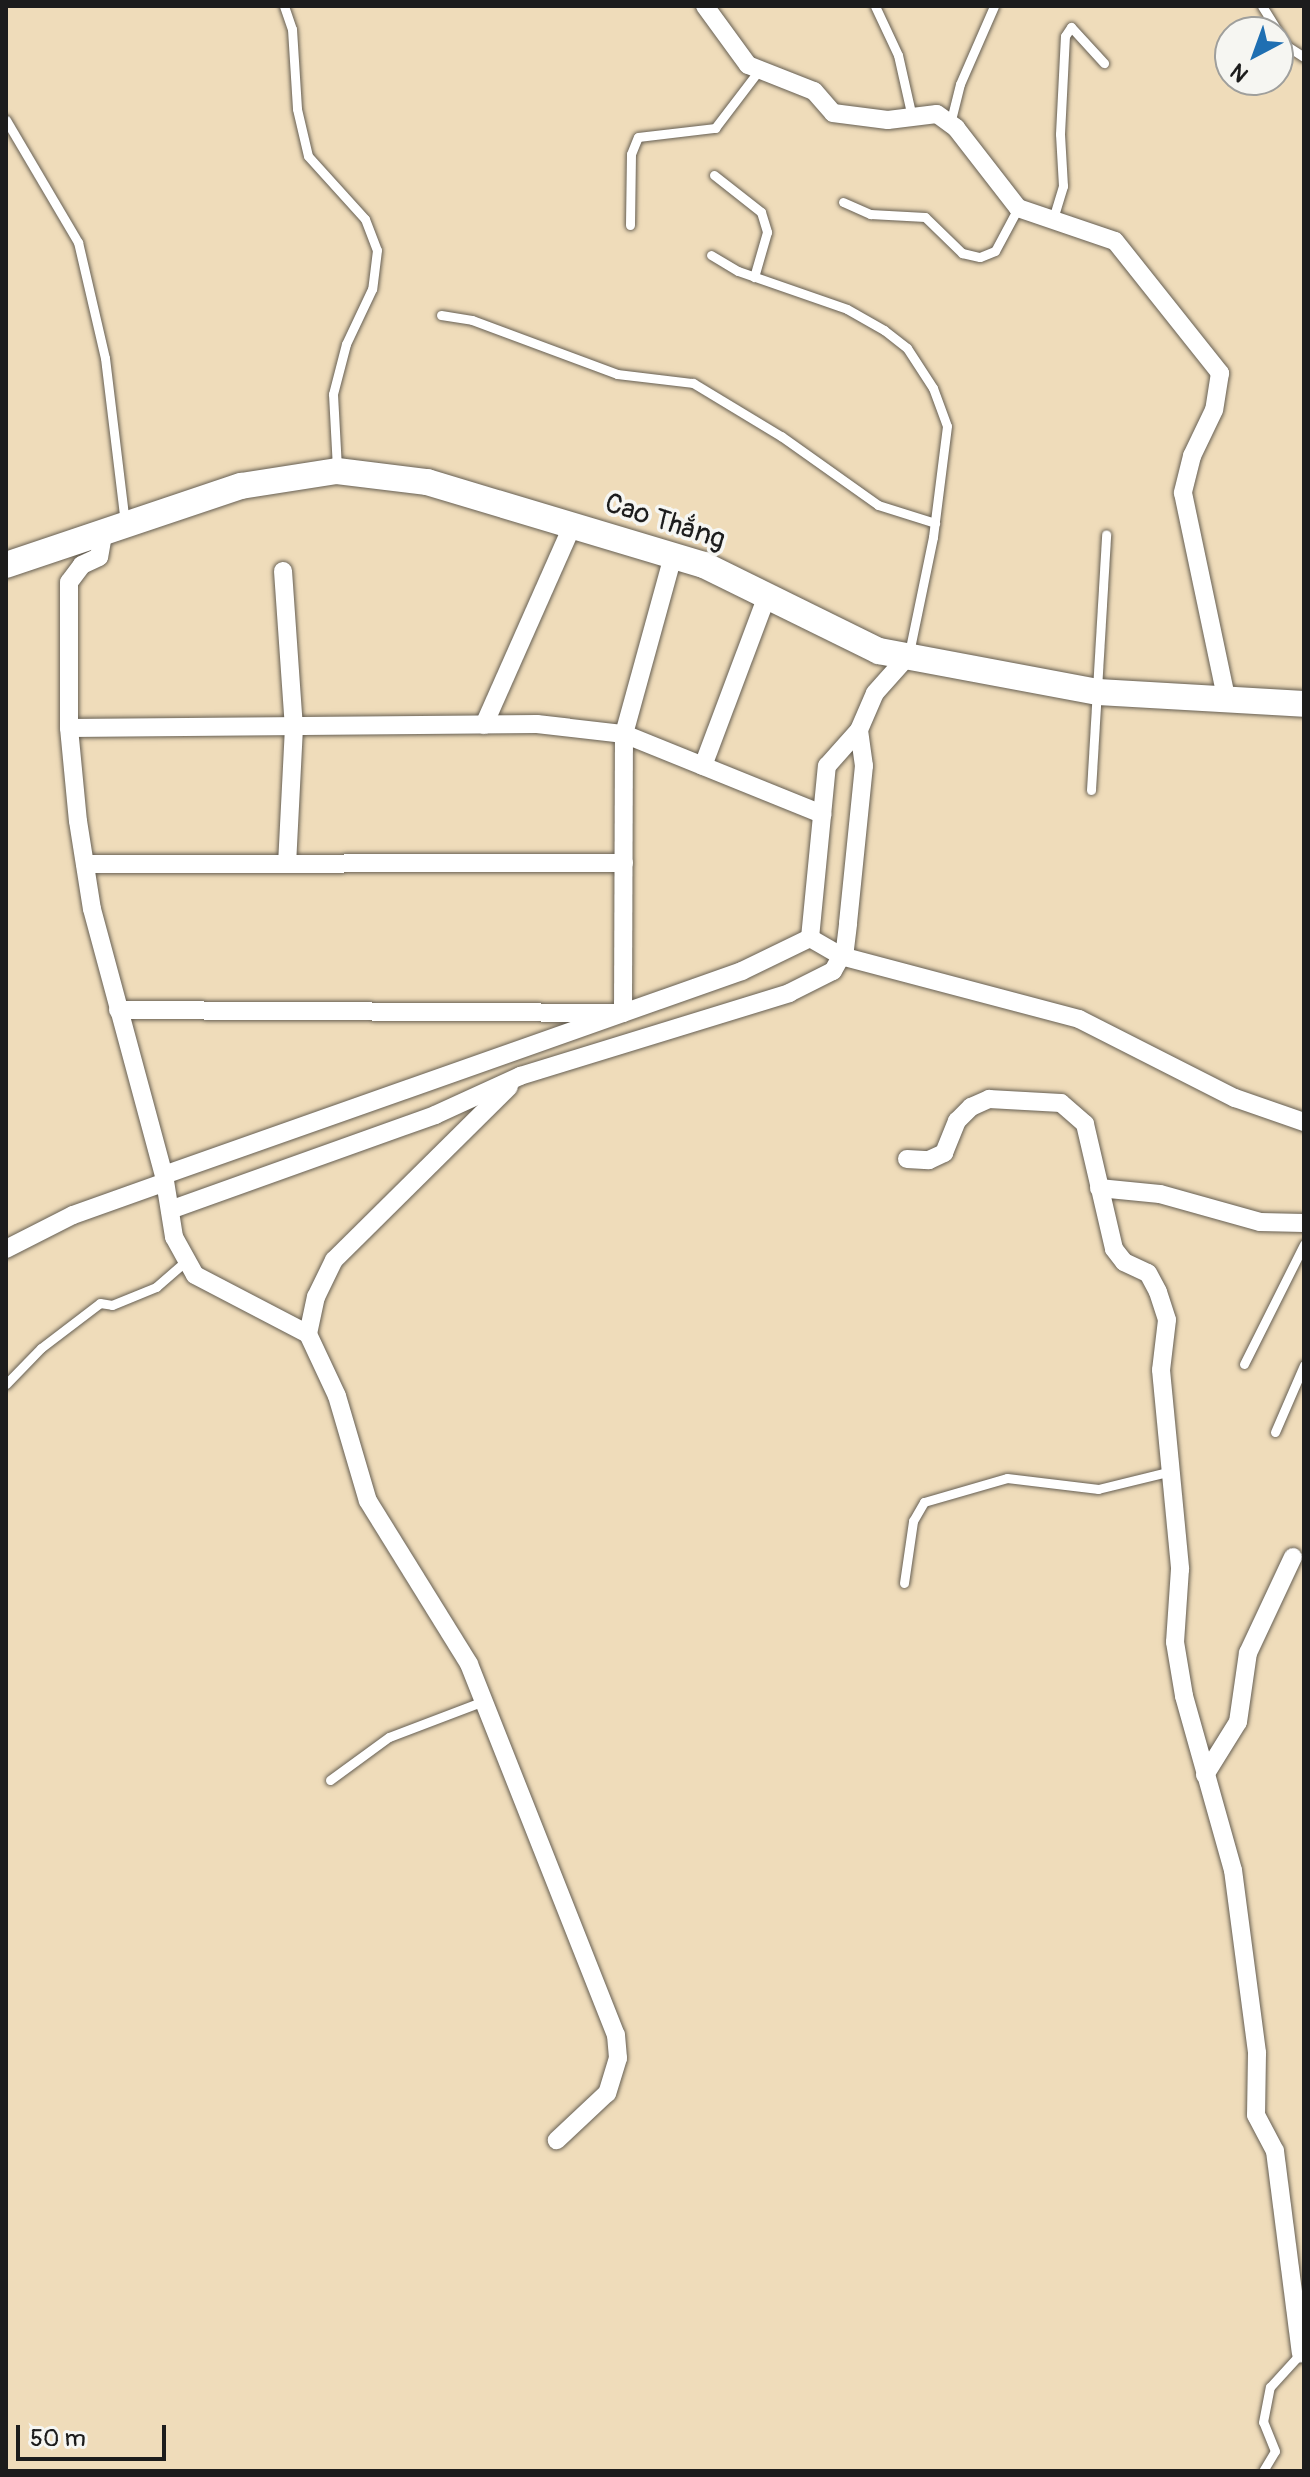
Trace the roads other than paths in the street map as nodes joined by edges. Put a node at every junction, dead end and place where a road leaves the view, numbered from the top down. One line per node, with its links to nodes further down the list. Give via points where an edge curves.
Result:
1 (284, 6): 20 (lane, via 292,29 297,109 308,156 365,219 377,250 372,289 346,344 333,394)
2 (705, 6): 8 (street, via 748,65)
3 (875, 6): 9 (lane, via 898,55)
4 (994, 6): 11 (lane, via 960,84)
5 (1262, 6): 6 (lane, via 1287,46)
6 (1304, 57)
7 (1104, 63): 15 (lane, via 1071,27 1065,36 1060,134 1063,186)
8 (760, 69): 9 (street, via 814,91 833,113 888,120); 16 (lane, via 715,128 638,137 631,154)
9 (912, 117): 11 (street, via 937,114)
10 (6, 120): 23 (lane, via 78,242 105,358)
11 (950, 124): 14 (street)
12 (714, 175): 18 (lane, via 761,212 767,232)
13 (843, 202): 14 (lane, via 870,214 925,217 962,253 980,257 995,251)
14 (1018, 208): 15 (street)
15 (1052, 222): 31 (street, via 1115,241 1220,373 1214,410 1192,456 1183,493)
16 (630, 225)
17 (711, 255): 18 (lane)
18 (754, 277): 21 (lane, via 847,309 907,348 933,388 947,426)
19 (441, 315): 21 (lane, via 472,320 617,374 693,383 781,436 878,505)
20 (337, 471): 22 (main road, Cao Thắng, via 427,482); 23 (main road, Cao Thắng, via 241,486)
21 (935, 523): 29 (lane)
22 (572, 526): 25 (main road, Cao Thắng); 33 (street)
23 (114, 531): 26 (main road, Cao Thắng); 35 (street, via 99,557 82,565 69,582)
24 (1106, 534): 30 (lane)
25 (673, 556): 28 (main road, Cao Thắng); 37 (street)
26 (6, 565)
27 (283, 571): 34 (street)
28 (767, 596): 29 (main road, Cao Thắng, via 879,651); 38 (street)
29 (908, 656): 30 (main road, Cao Thắng); 36 (street, via 875,693)
30 (1098, 692): 31 (main road, Cao Thắng); 39 (lane)
31 (1227, 702): 32 (main road, Cao Thắng)
32 (1304, 704)
33 (484, 725): 34 (street); 37 (street, via 537,724)
34 (294, 727): 35 (street); 41 (street)
35 (69, 728): 43 (street)
36 (859, 730): 40 (street, via 827,766); 45 (street, via 864,766)
37 (624, 734): 38 (street); 42 (street)
38 (703, 766): 40 (street)
39 (1091, 790)
40 (822, 814): 44 (street)
41 (287, 863): 42 (street); 43 (street)
42 (624, 863): 47 (street)
43 (85, 864): 46 (street)
44 (810, 938): 45 (street); 47 (street, via 742,971)
45 (841, 956): 48 (street, via 833,971 789,993); 49 (street, via 1079,1019 1235,1098)
46 (118, 1010): 47 (street); 51 (street)
47 (623, 1013): 51 (street)
48 (520, 1076): 53 (street, via 435,1115); 58 (street, via 334,1260 316,1297)
49 (1304, 1122)
50 (907, 1159): 52 (street, via 929,1160 944,1153 957,1121 971,1107 989,1099 1029,1097 1061,1103 1085,1124)
51 (163, 1179): 53 (street); 56 (street)
52 (1099, 1188): 54 (street, via 1160,1194 1260,1222); 63 (street, via 1114,1249 1124,1262 1148,1273 1167,1320 1161,1370)
53 (170, 1210): 57 (street, via 174,1237)
54 (1304, 1223)
55 (1304, 1244): 59 (lane)
56 (6, 1249)
57 (186, 1261): 58 (street, via 214,1288); 61 (lane, via 156,1287 112,1305 100,1303 41,1348)
58 (308, 1334): 66 (street, via 337,1396 368,1501 469,1664)
59 (1244, 1364)
60 (1304, 1365): 62 (lane)
61 (6, 1384)
62 (1275, 1432)
63 (1168, 1472): 65 (lane, via 1098,1489 1007,1478 924,1502 913,1521); 67 (street, via 1180,1569 1175,1642)
64 (1293, 1557): 67 (street, via 1248,1653 1238,1722)
65 (904, 1583)
66 (484, 1701): 68 (lane, via 389,1737); 69 (street, via 616,2035 618,2058 607,2093)
67 (1205, 1775): 70 (street, via 1233,1870 1257,2053 1256,2115 1275,2151)
68 (330, 1780)
69 (557, 2140)
70 (1301, 2353): 71 (lane, via 1270,2387 1263,2422 1275,2451)
71 (1263, 2471)

